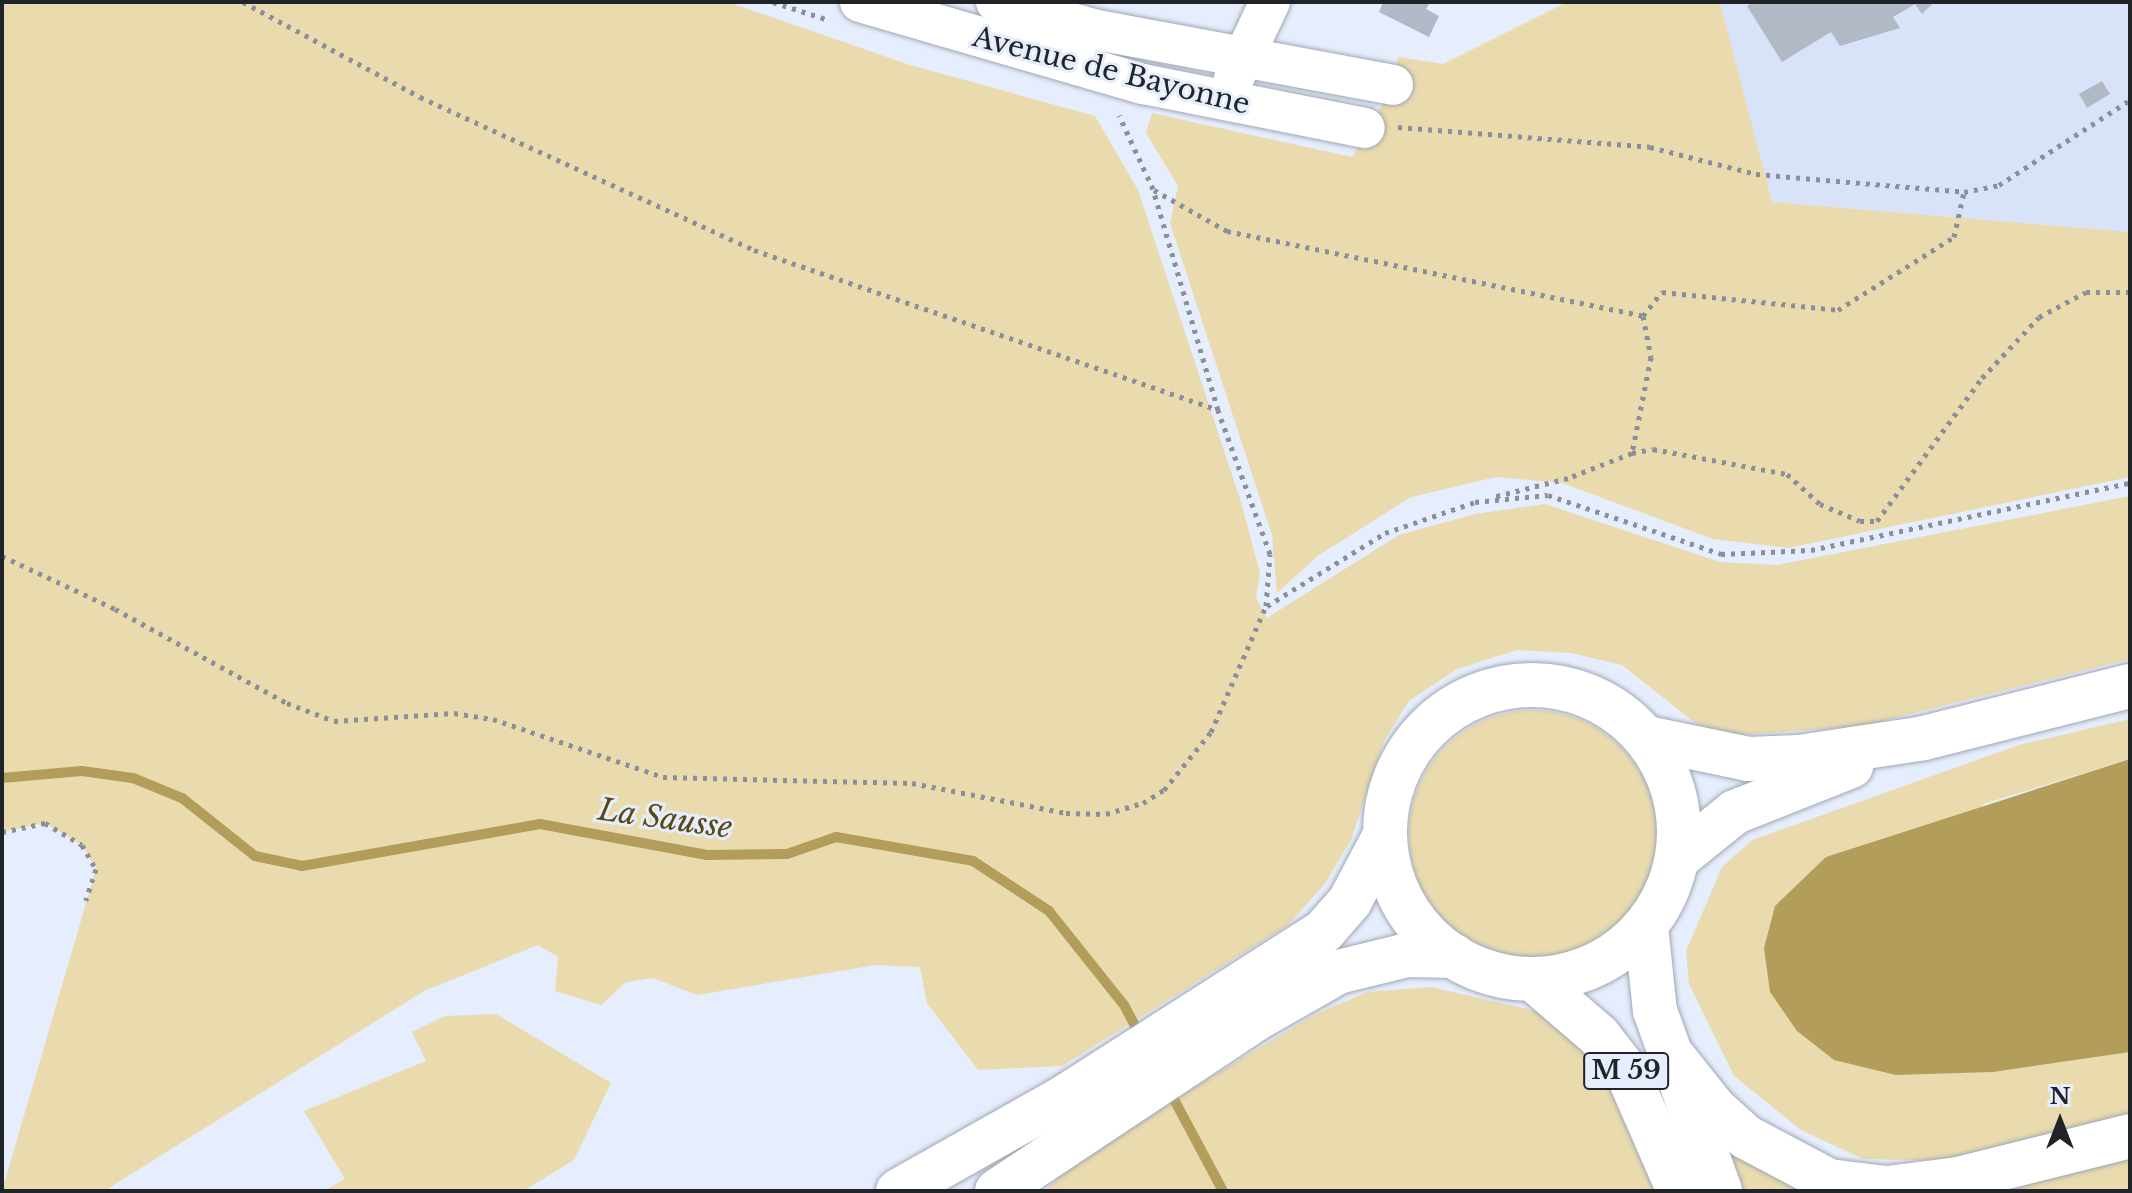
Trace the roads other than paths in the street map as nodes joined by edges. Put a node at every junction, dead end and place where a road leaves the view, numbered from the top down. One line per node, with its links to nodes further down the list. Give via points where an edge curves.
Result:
1 (860, 2): 6 (street, Avenue de Bayonne, via 1128,80)
2 (996, 2): 4 (street, Avenue de Bayonne, via 1097,30 1218,54)
3 (1270, 2): 4 (street)
4 (1247, 54): 5 (street, Avenue de Bayonne, via 1326,75); 6 (street)
5 (1393, 85)
6 (1223, 100): 7 (street, Avenue de Bayonne)
7 (1365, 128)
8 (2130, 686): 10 (main road)
9 (1647, 738): 10 (main road, via 1748,759); 11 (main road, via 1595,698 1563,687 1530,684 1466,700 1415,742 1398,770); 12 (main road, via 1675,795)
10 (1924, 738): 12 (main road, via 1735,812)
11 (1385, 835): 14 (main road, via 1387,859 1404,904); 16 (main road, via 1350,901)
12 (1678, 858): 13 (main road, via 1666,894)
13 (1646, 926): 15 (main road, via 1596,965); 17 (main road, M 59, via 1655,1011)
14 (1454, 956): 15 (main road, via 1492,973); 16 (main road, via 1375,960)
15 (1533, 979): 22 (main road, M 59, via 1599,1036 1627,1072)
16 (1245, 1005): 18 (main road)
17 (1675, 1059): 19 (main road, via 1714,1108 1746,1137 1829,1181 1887,1188 1958,1179); 23 (main road, M 59)
18 (1074, 1115): 20 (main road); 21 (main road)
19 (2130, 1136)
20 (898, 1191)
21 (997, 1191)
22 (1679, 1191)
23 (1720, 1191)

